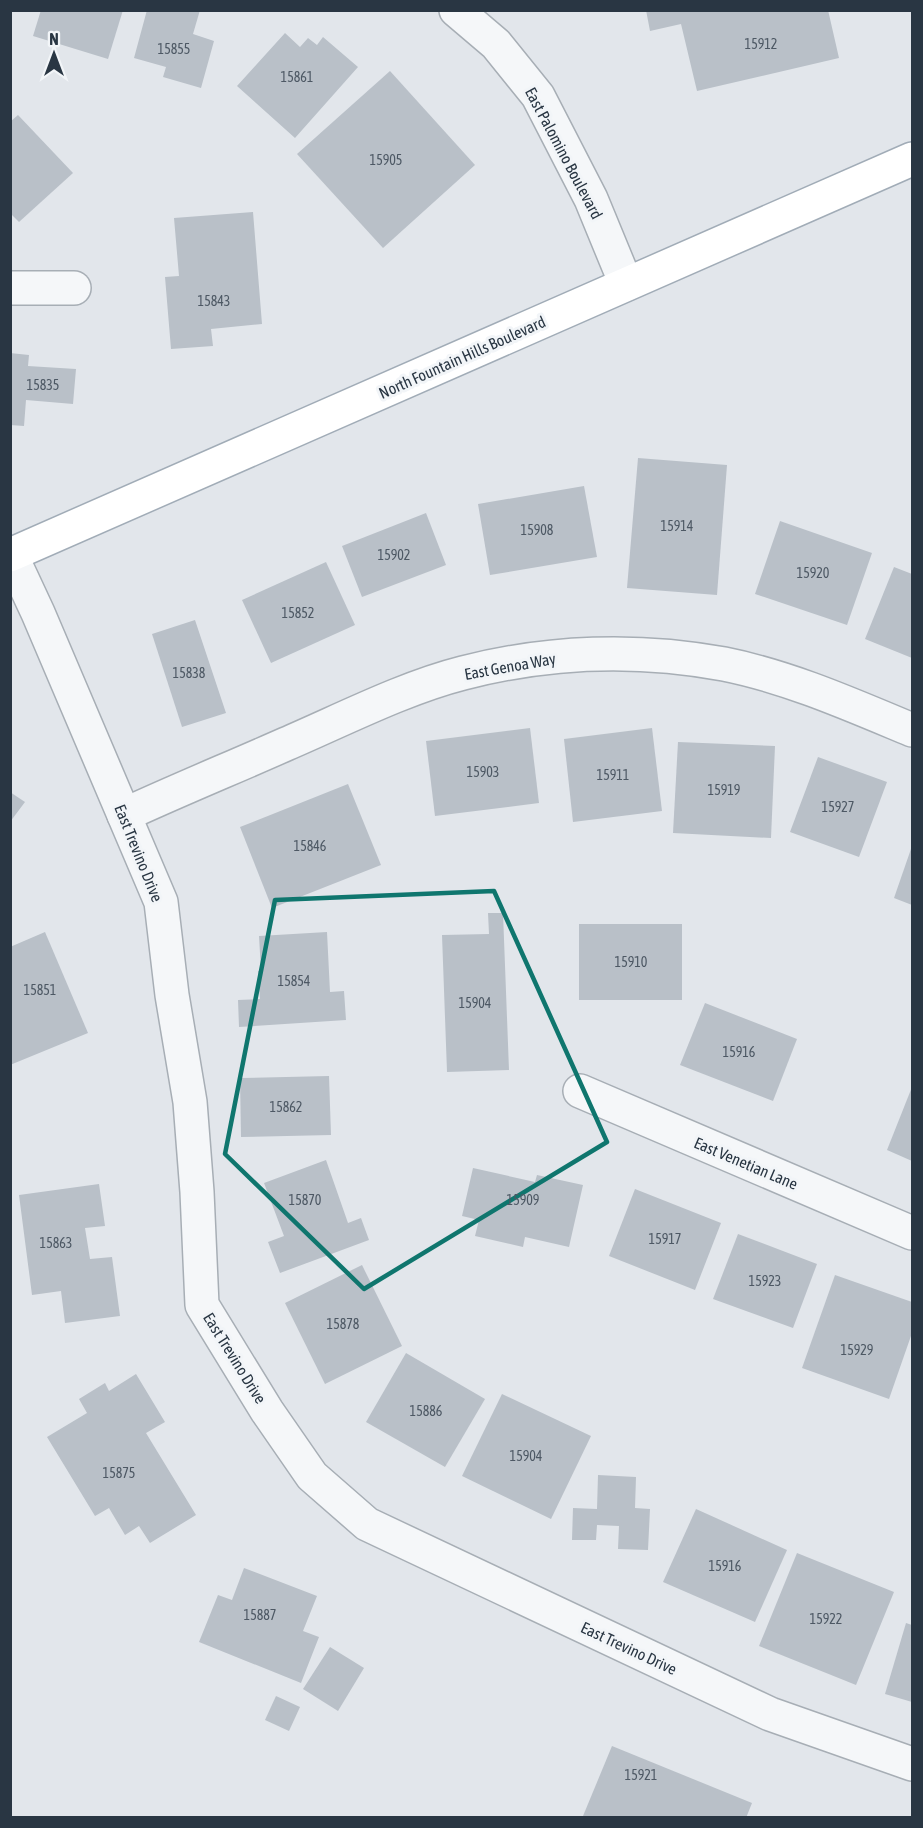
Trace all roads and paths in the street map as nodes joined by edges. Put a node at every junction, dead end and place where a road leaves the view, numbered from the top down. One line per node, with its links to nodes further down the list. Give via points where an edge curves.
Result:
1 (456, 10): 3 (street, East Palomino Boulevard, via 496,44 538,96 591,199)
2 (912, 159): 3 (main road, North Fountain Hills Boulevard)
3 (626, 284): 6 (main road, North Fountain Hills Boulevard)
4 (10, 288): 5 (street)
5 (74, 288)
6 (11, 555): 8 (street, East Trevino Drive)
7 (912, 730): 8 (street, East Genoa Way, via 792,683 725,664 615,653 552,657 461,674 409,692)
8 (124, 815): 11 (street, East Trevino Drive, via 161,902 190,1102 202,1305 312,1476 367,1524 771,1714)
9 (580, 1091): 10 (street, East Venetian Lane)
10 (912, 1233)
11 (912, 1764)

